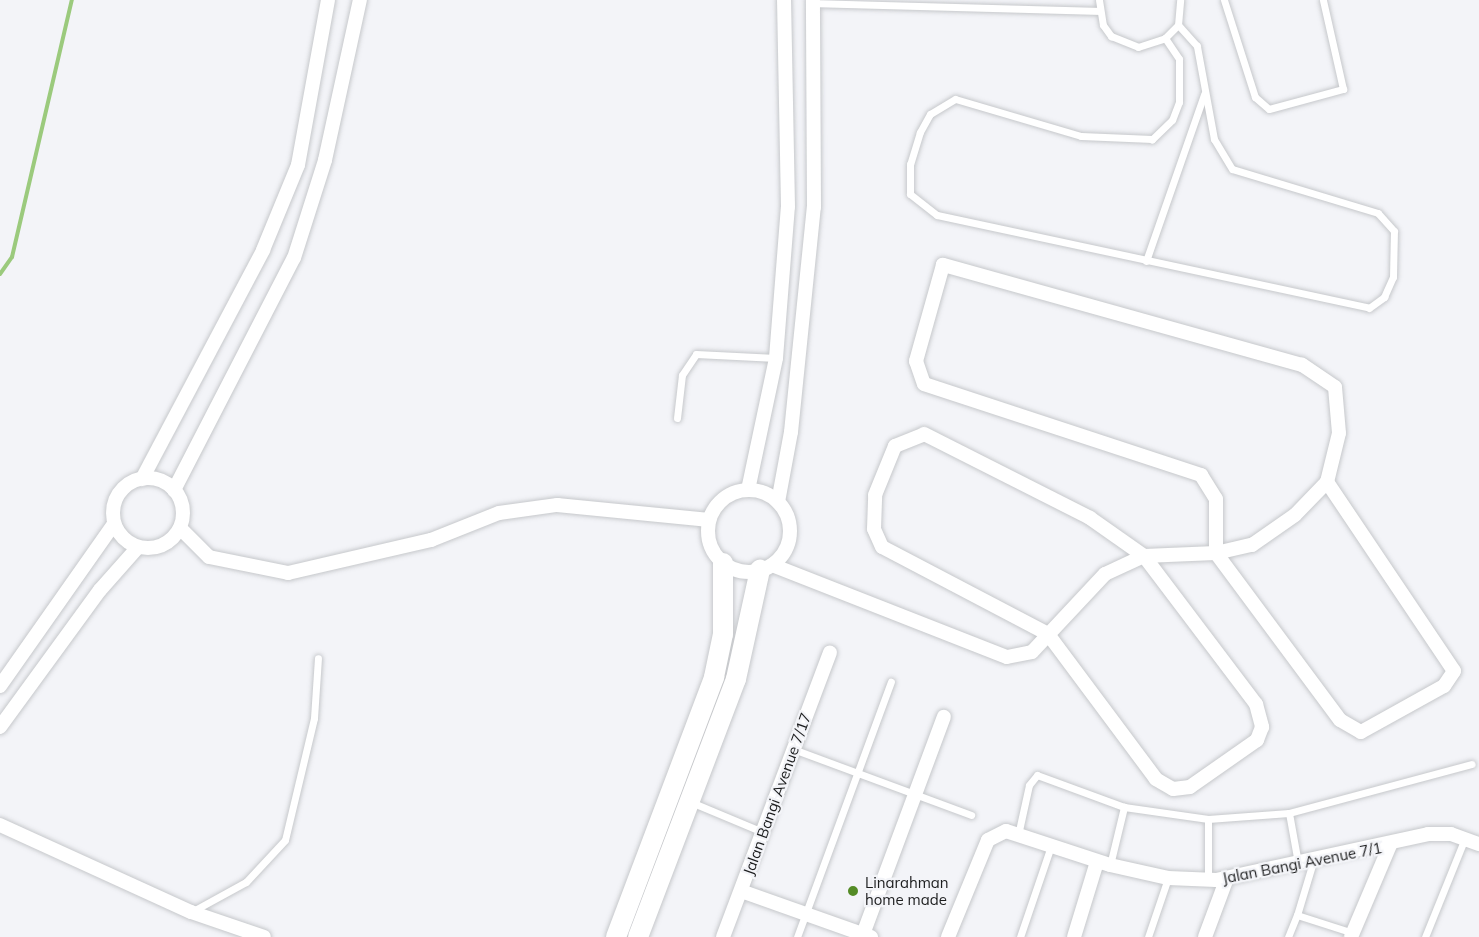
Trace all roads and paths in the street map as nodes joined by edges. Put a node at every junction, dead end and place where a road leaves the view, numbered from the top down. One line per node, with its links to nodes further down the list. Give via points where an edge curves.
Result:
1 (328, 0): 16 (street, via 298,165 263,250)
2 (360, 0): 18 (street, via 325,160 294,258)
3 (784, 0): 14 (street, via 788,207)
4 (1098, 0): 9 (lane)
5 (1180, 0): 10 (lane)
6 (1224, 0): 7 (lane, via 1255,97 1269,109 1343,89)
7 (1323, 0)
8 (813, 2): 9 (lane); 20 (street, via 814,207 791,432)
9 (1098, 11): 11 (lane, via 1112,36 1124,44 1138,47)
10 (1178, 25): 11 (lane); 12 (lane, via 1197,46)
11 (1165, 38): 13 (lane, via 1179,59 1179,102 1172,120 1152,139 1081,136 955,99 930,114 910,164 910,194 937,216)
12 (1205, 92): 13 (lane); 13 (lane, via 1214,140 1232,169 1378,213 1394,231 1393,277 1384,297 1369,308)
13 (1146, 261)
14 (776, 358): 15 (lane, via 696,354 682,375); 19 (street)
15 (677, 418)
16 (142, 479): 18 (street, via 160,480); 22 (street, via 118,495)
17 (1327, 482): 25 (street, via 1295,515 1252,545); 25 (street, via 1443,650 1454,671 1444,686 1379,726 1361,732 1347,724); 25 (street, via 1339,433 1335,387 1302,365 943,265 916,362 924,384 1201,475 1216,499)
18 (174, 490): 23 (street, via 183,508)
19 (748, 490): 20 (street); 21 (street, via 728,496)
20 (778, 502): 28 (street, via 786,514 789,542)
21 (710, 520): 23 (street, via 557,505 499,513 431,540 288,573 209,557); 27 (street, via 710,543)
22 (114, 524): 24 (street); 33 (street)
23 (180, 528): 24 (street, via 167,543)
24 (138, 547): 35 (street, via 100,590)
25 (1216, 553): 26 (street)
26 (1144, 556): 29 (street, via 1105,574); 29 (street, via 1256,704 1262,727 1257,740 1190,788 1173,789 1156,779); 29 (street, via 1090,518 924,434 895,446 875,495 874,528 882,547)
27 (723, 563): 28 (street, via 741,571); 65 (street, via 723,634 714,677)
28 (766, 568): 29 (street, via 1007,657 1032,652); 66 (street, via 736,679)
29 (1048, 634)
30 (830, 651): 36 (street, Jalan Bangi Avenue 7/17)
31 (318, 658): 59 (lane, via 314,718 285,840 246,882)
32 (891, 682): 38 (lane)
33 (0, 686)
34 (944, 717): 39 (street)
35 (0, 727)
36 (794, 749): 38 (lane); 46 (street, Jalan Bangi Avenue 7/17)
37 (1472, 764): 42 (lane)
38 (858, 773): 39 (lane); 60 (lane)
39 (915, 794): 43 (lane); 63 (street)
40 (698, 805): 46 (lane)
41 (1124, 807): 44 (lane); 47 (lane, via 1037,775 1029,785); 53 (lane)
42 (1289, 813): 44 (lane); 54 (lane)
43 (971, 815)
44 (1208, 819): 57 (lane)
45 (0, 825): 59 (street)
46 (763, 832): 58 (street, Jalan Bangi Avenue 7/17)
47 (1018, 835): 51 (street, Jalan Bangi Avenue 7/1); 69 (street, Jalan Bangi Avenue 7/1, via 1006,831 988,840)
48 (1465, 838): 49 (street, Jalan Bangi Avenue 7/1); 50 (street, Jalan Bangi Avenue 7/1, via 1428,834); 75 (lane)
49 (1479, 844)
50 (1390, 845): 52 (street, Jalan Bangi Avenue 7/1); 62 (street)
51 (1051, 846): 53 (street, Jalan Bangi Avenue 7/1); 70 (lane)
52 (1313, 862): 54 (street, Jalan Bangi Avenue 7/1); 61 (lane)
53 (1104, 864): 55 (street, Jalan Bangi Avenue 7/1); 71 (street)
54 (1298, 866): 56 (street, Jalan Bangi Avenue 7/1)
55 (1168, 878): 57 (street, Jalan Bangi Avenue 7/1); 72 (lane)
56 (1227, 878): 57 (street, Jalan Bangi Avenue 7/1); 73 (street)
57 (1208, 880)
58 (741, 891): 60 (street); 67 (street, Jalan Bangi Avenue 7/17)
59 (191, 912): 64 (street)
60 (806, 914): 63 (street); 68 (lane)
61 (1297, 915): 62 (lane); 74 (lane)
62 (1352, 935)
63 (865, 936)
64 (264, 937)
65 (616, 937)
66 (638, 937)
67 (723, 937)
68 (797, 937)
69 (948, 937)
70 (1020, 937)
71 (1074, 937)
72 (1148, 937)
73 (1205, 937)
74 (1288, 937)
75 (1425, 937)

